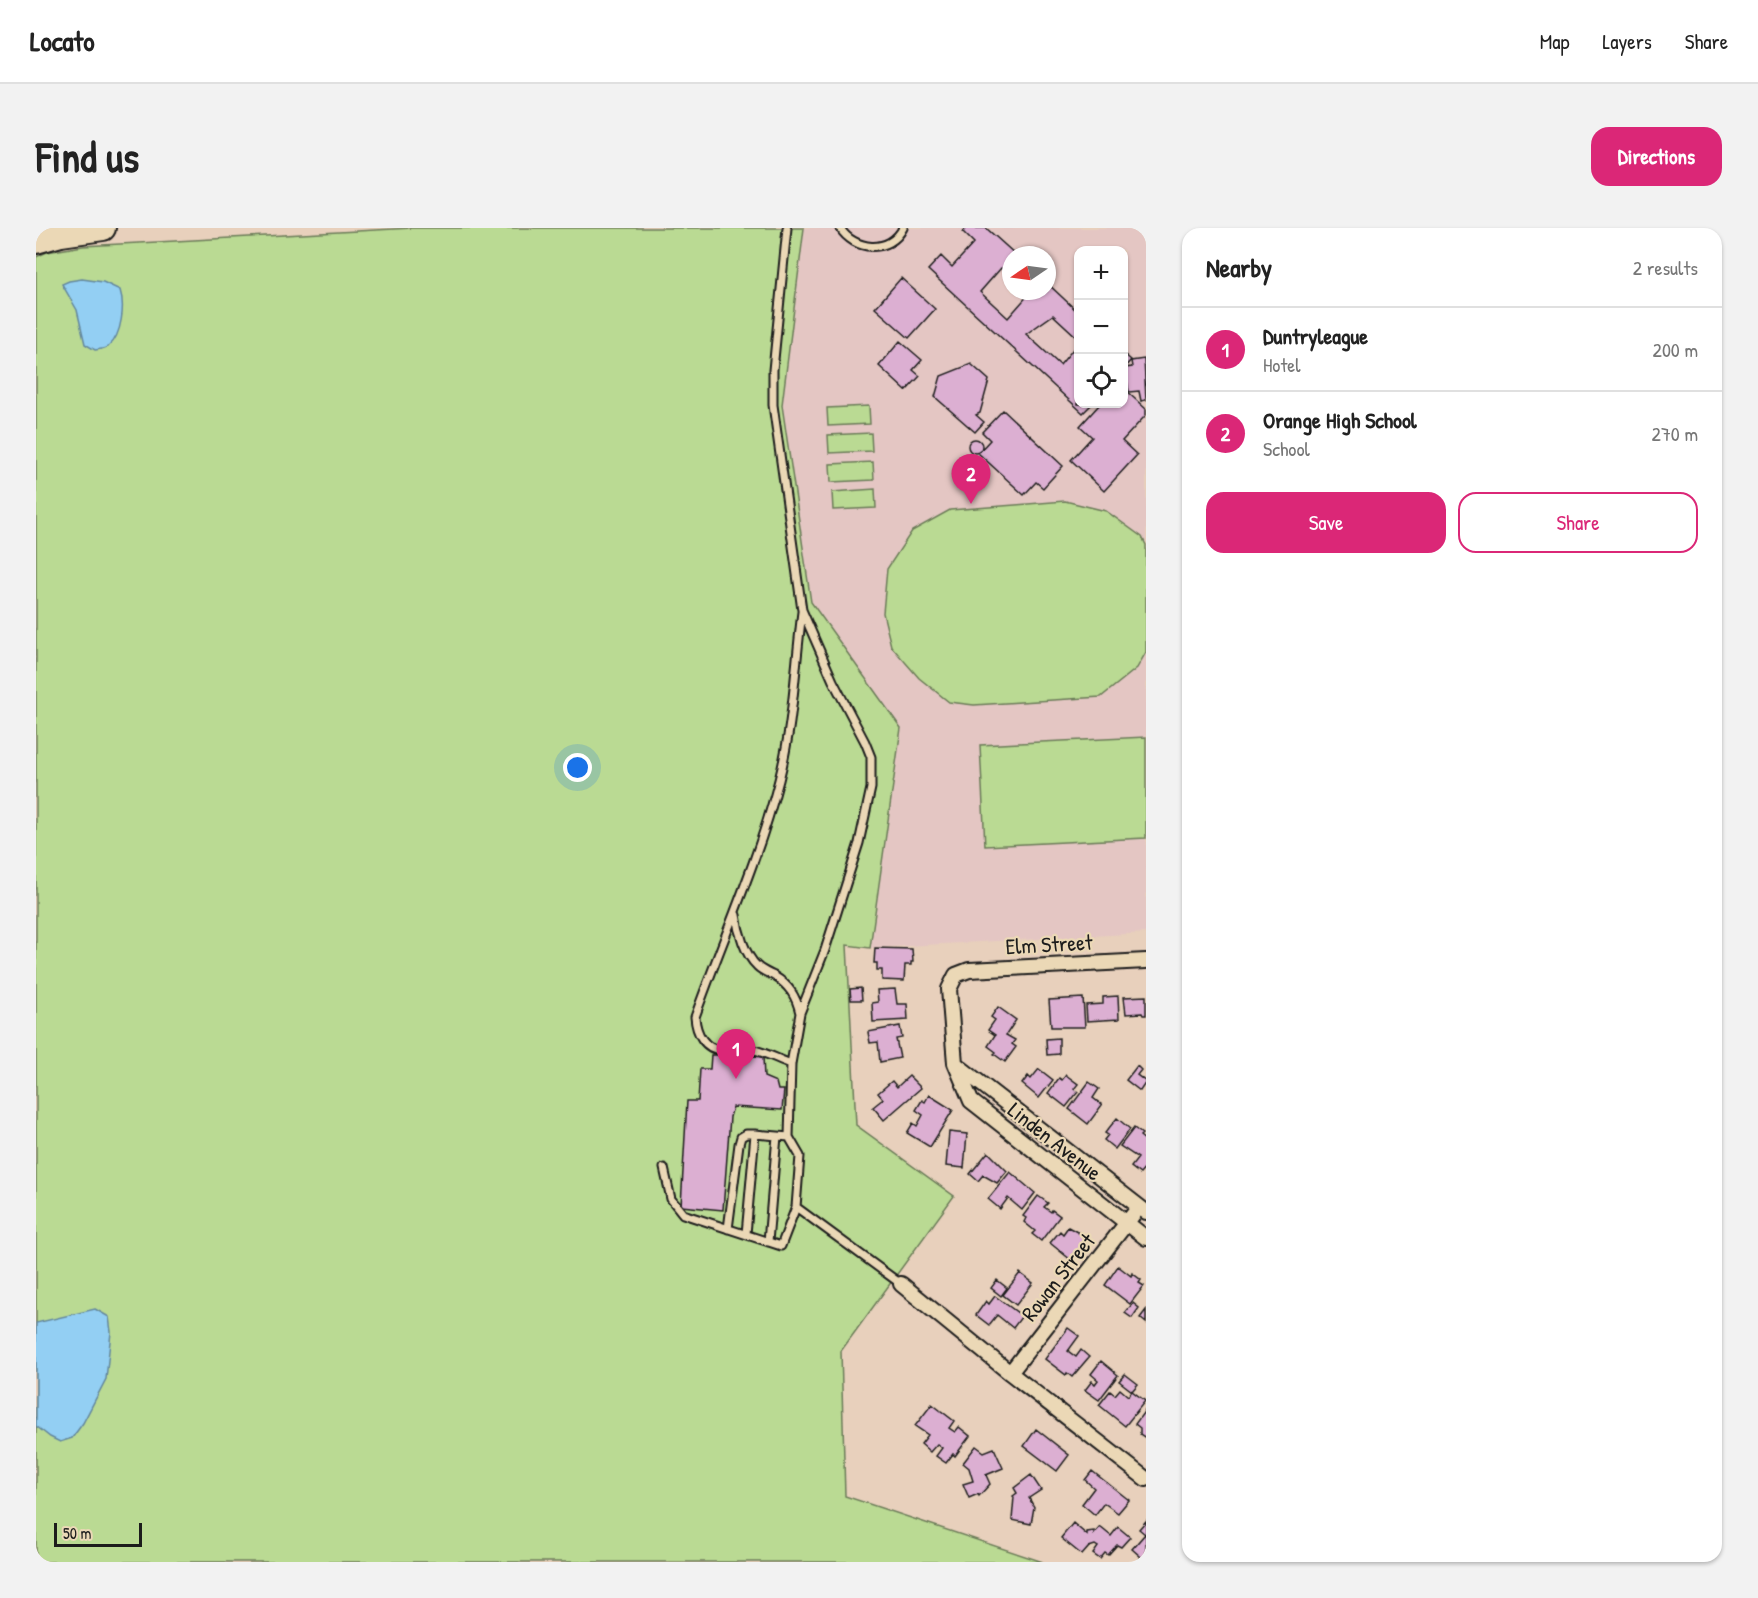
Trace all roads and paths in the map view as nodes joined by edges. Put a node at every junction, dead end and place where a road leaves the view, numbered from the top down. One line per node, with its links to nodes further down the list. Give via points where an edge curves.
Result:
1 (103, 228): 5 (highway)
2 (787, 228): 6 (lane, via 773,405)
3 (840, 228): 4 (lane, via 848,239 868,247 892,241)
4 (903, 228)
5 (36, 241)
6 (802, 610): 7 (lane, via 788,738 779,780); 10 (lane, via 865,742 872,768 859,843)
7 (735, 912): 10 (lane, via 752,960 786,985); 12 (lane, via 695,1017 697,1031 701,1040 719,1050 748,1048)
8 (1146, 961): 9 (street, Elm Street, via 969,970)
9 (956, 975): 11 (street, Linden Avenue, via 949,989)
10 (800, 1013): 12 (lane)
11 (955, 1063): 14 (street, Linden Avenue); 17 (street, Linden Avenue, via 971,1101)
12 (791, 1064): 16 (lane)
13 (754, 1134): 15 (lane); 22 (lane, via 741,1137 738,1144); 23 (lane)
14 (1048, 1135): 17 (lane); 20 (street, Linden Avenue)
15 (777, 1136): 16 (lane); 25 (lane)
16 (789, 1137): 19 (lane, via 800,1156)
17 (1036, 1152): 21 (street, Linden Avenue)
18 (664, 1168): 22 (lane, via 671,1199 683,1215)
19 (795, 1207): 25 (lane, via 781,1246); 26 (lane)
20 (1143, 1210): 21 (street, Rowan Street)
21 (1127, 1224): 24 (street, Linden Avenue); 27 (street, Rowan Street)
22 (728, 1229): 23 (lane)
23 (746, 1234): 25 (lane)
24 (1146, 1238)
25 (768, 1242)
26 (901, 1284): 27 (street)
27 (1010, 1373): 28 (street)
28 (1146, 1479)

